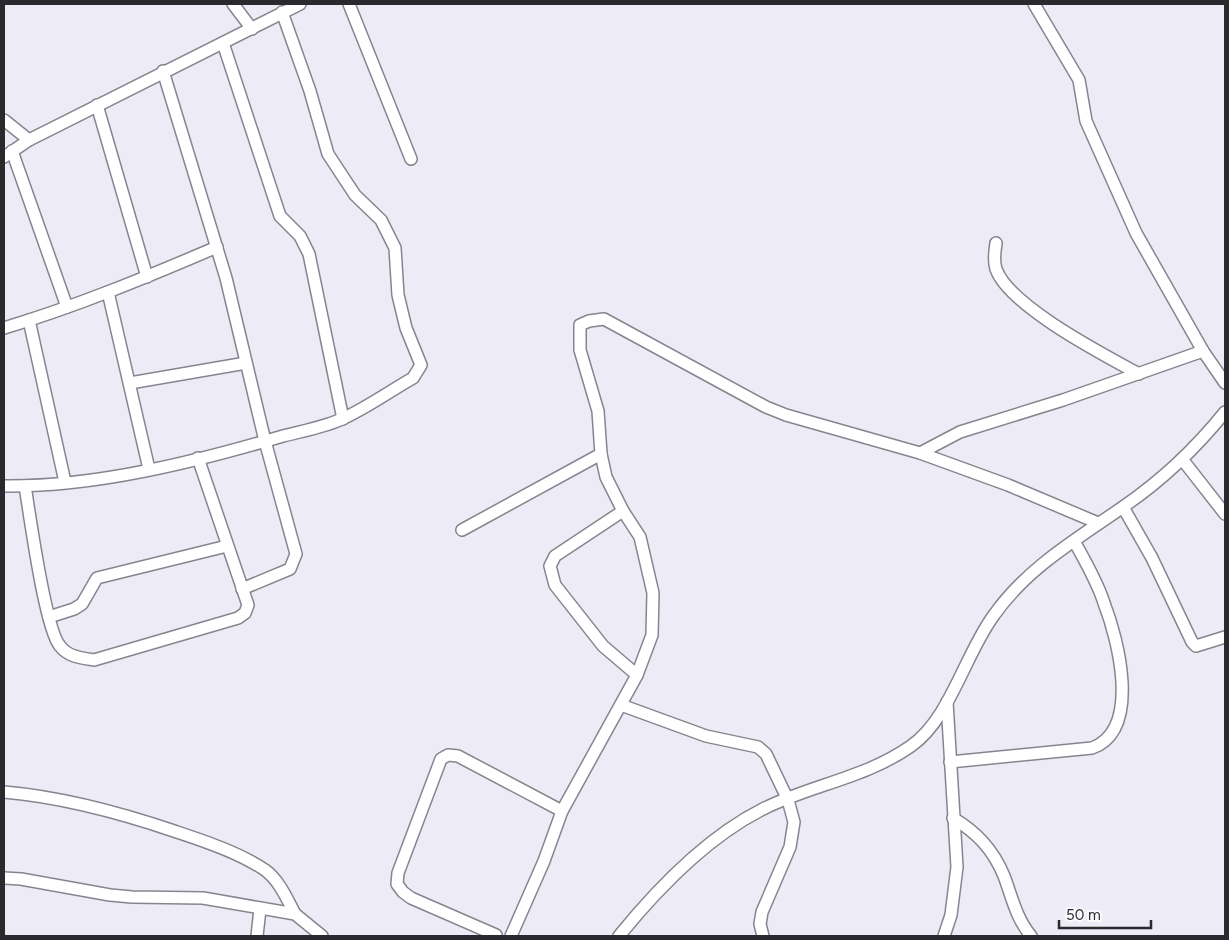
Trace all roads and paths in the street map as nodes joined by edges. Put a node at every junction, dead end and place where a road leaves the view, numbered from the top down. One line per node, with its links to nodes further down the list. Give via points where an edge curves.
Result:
1 (233, 4): 6 (street)
2 (300, 4): 5 (street)
3 (349, 4): 13 (street)
4 (1034, 4): 21 (street, via 1079,80 1086,121 1118,196)
5 (282, 12): 6 (street); 27 (street, via 328,154 355,195 382,220 395,248 398,295 406,328 421,365 413,378)
6 (252, 29): 7 (street)
7 (223, 42): 8 (street); 27 (street, via 280,216 300,236 309,254)
8 (164, 71): 9 (street); 15 (street)
9 (97, 105): 11 (street); 16 (street)
10 (4, 120): 11 (street)
11 (29, 140): 12 (street)
12 (8, 154): 18 (street)
13 (411, 159)
14 (996, 243): 23 (street, via 996,269 1011,292 1035,312)
15 (217, 247): 16 (street); 22 (street)
16 (147, 277): 17 (street)
17 (108, 292): 18 (street); 24 (street)
18 (67, 307): 19 (street)
19 (29, 320): 20 (street); 34 (street)
20 (4, 328)
21 (1203, 351): 23 (street); 25 (street)
22 (246, 363): 24 (street); 28 (street)
23 (1139, 374): 29 (street, via 960,432)
24 (130, 383): 33 (street)
25 (1225, 383)
26 (1225, 412): 32 (street)
27 (343, 419): 28 (street)
28 (265, 441): 31 (street); 44 (street, via 296,554 290,569)
29 (920, 453): 30 (street, via 780,412 604,319 580,325 579,335 580,350 600,422); 40 (street)
30 (602, 454): 38 (street, via 606,477); 41 (street)
31 (198, 458): 33 (street); 43 (street)
32 (1182, 459): 37 (street); 39 (street)
33 (149, 469): 34 (street)
34 (65, 482): 36 (street)
35 (4, 486): 36 (street)
36 (25, 486): 45 (street)
37 (1123, 507): 40 (street); 46 (street, via 1152,558 1192,642 1196,646)
38 (623, 511): 47 (street, via 640,537 653,593 652,635); 47 (street, via 555,556 550,575 603,646)
39 (1225, 514)
40 (1098, 523): 42 (street)
41 (462, 530)
42 (1074, 540): 48 (street, via 1031,572 1006,598 977,642); 50 (street, via 1105,603 1122,673 1121,713 1111,734 1102,745 1092,748)
43 (226, 546): 44 (street); 45 (street, via 97,578 82,604 74,610)
44 (242, 589): 45 (street, via 248,605 245,614 238,618 94,660 71,655 61,648 55,640)
45 (49, 617)
46 (1225, 637)
47 (637, 675): 49 (street)
48 (947, 701): 50 (street); 52 (street, via 925,736 893,758)
49 (621, 705): 52 (street, via 706,736 758,747 766,754); 53 (street)
50 (950, 762): 54 (street)
51 (4, 792): 57 (street, via 43,795 91,806 208,842 266,871)
52 (788, 800): 62 (street, via 764,808 705,848 655,895); 63 (street, via 794,822 793,834 762,912)
53 (562, 810): 60 (street, via 458,756 448,755 441,759 398,873 397,884 411,898); 61 (street)
54 (953, 818): 64 (street, via 956,888); 65 (street, via 974,830 995,858 1016,911)
55 (4, 878): 56 (street, via 110,895 203,898)
56 (260, 908): 57 (street); 58 (street)
57 (295, 914): 59 (street)
58 (257, 936)
59 (322, 936)
60 (497, 936)
61 (511, 936)
62 (619, 936)
63 (763, 936)
64 (944, 936)
65 (1031, 936)

